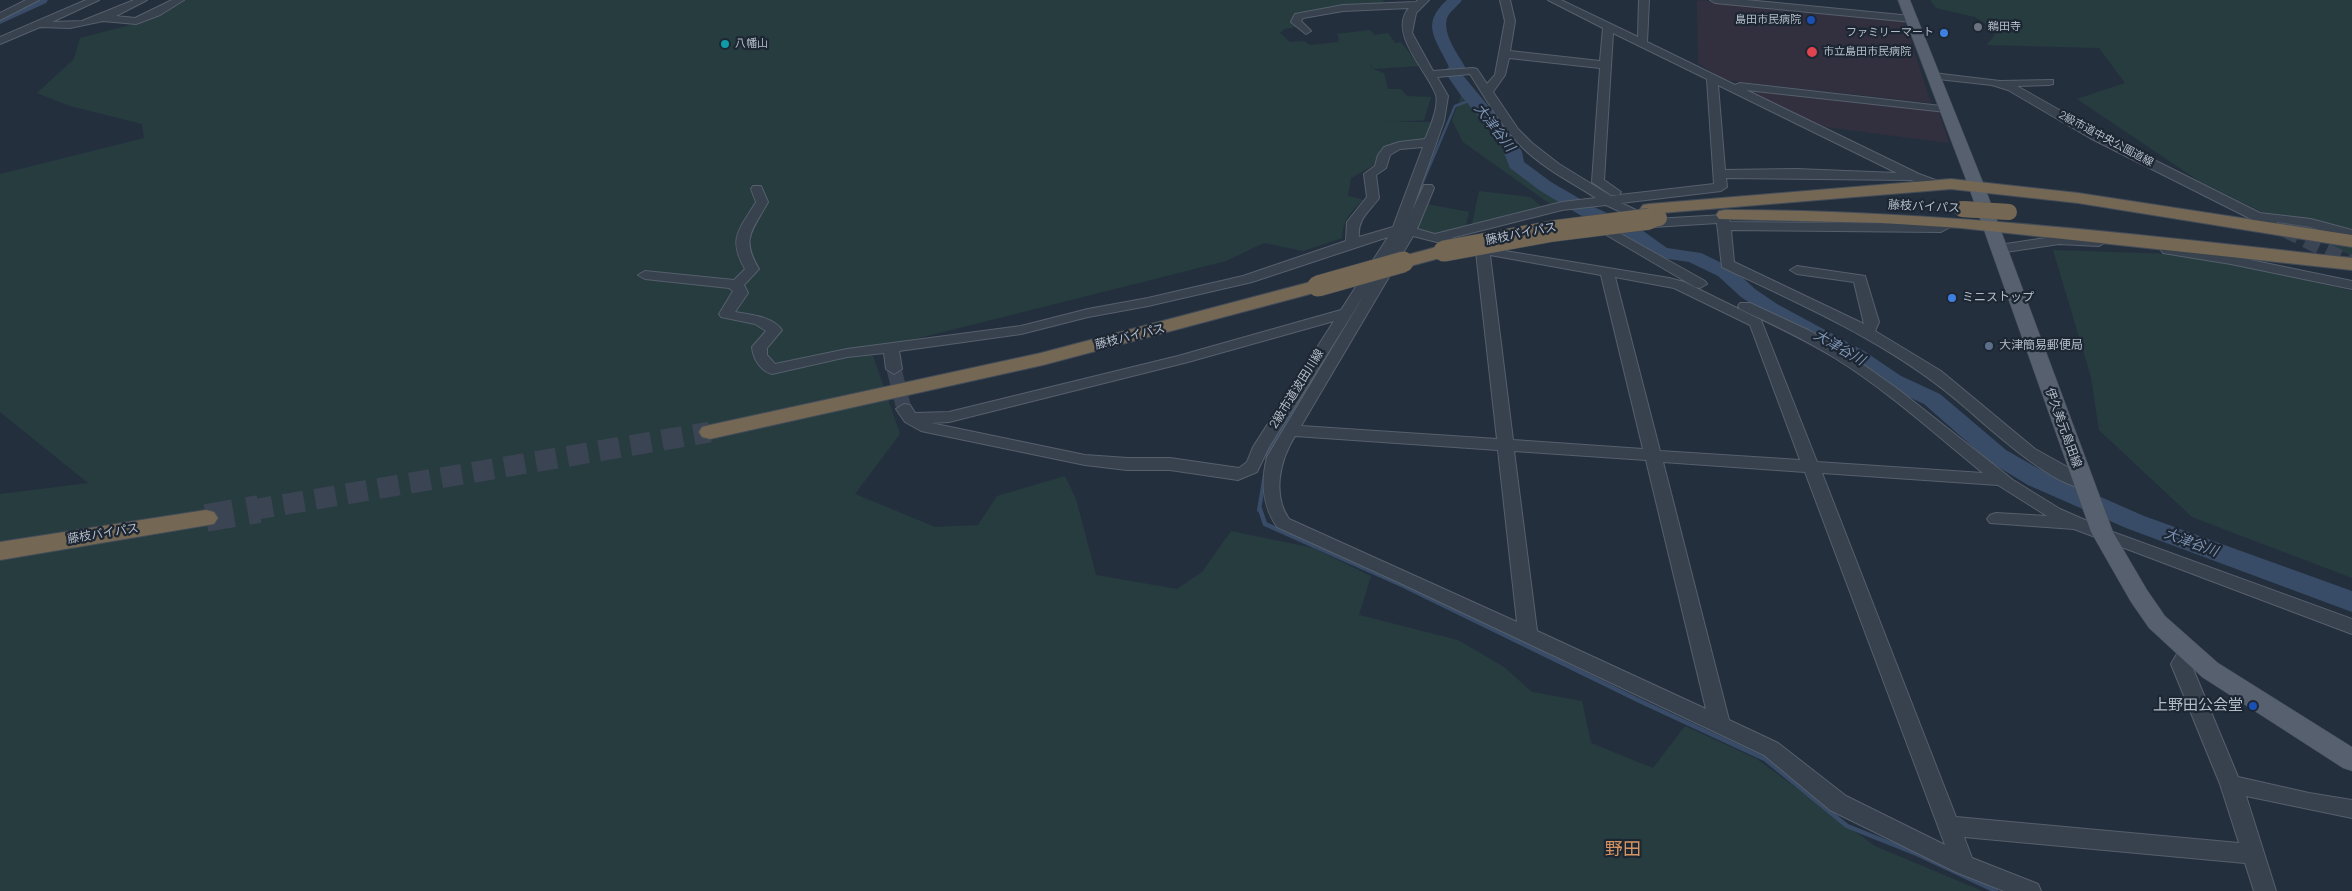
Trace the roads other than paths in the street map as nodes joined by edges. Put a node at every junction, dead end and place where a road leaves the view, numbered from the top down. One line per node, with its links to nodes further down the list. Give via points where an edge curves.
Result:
1 (34, 0): 13 (street)
2 (94, 0): 16 (street)
3 (142, 0): 14 (street)
4 (179, 0): 14 (street, via 136,21)
5 (1505, 0): 21 (street, via 1510,21)
6 (1553, 0): 17 (street)
7 (1644, 0): 20 (street)
8 (1715, 0): 12 (street)
9 (1831, 0): 12 (street)
10 (1904, 0): 15 (main road, 伊久美元島田線)
11 (1421, 2): 18 (street, via 1343,8 1299,16 1296,22); 23 (street, 2級市道波田川線, via 1408,19 1407,33)
12 (1834, 12): 15 (street)
13 (0, 17)
14 (104, 18): 16 (street, via 84,25)
15 (1912, 19): 24 (main road, 伊久美元島田線)
16 (40, 24): 19 (street)
17 (1608, 26): 20 (street); 22 (street)
18 (1306, 31)
19 (0, 42)
20 (1641, 43): 25 (street)
21 (1504, 54): 22 (street); 29 (street, via 1500,75)
22 (1605, 65): 38 (street, via 1598,182)
23 (1430, 74): 29 (street, via 1473,71); 31 (street, 2級市道波田川線, via 1442,96)
24 (1933, 76): 27 (street, 2級市道中央公園道線); 30 (main road, 伊久美元島田線)
25 (1712, 78): 28 (street); 34 (street)
26 (2049, 82): 27 (street)
27 (2002, 84): 40 (street, 2級市道中央公園道線)
28 (1727, 85): 30 (street); 32 (street)
29 (1487, 92): 38 (street, via 1528,146 1555,167)
30 (1946, 109): 35 (main road, 伊久美元島田線)
31 (1430, 143): 45 (street, 2級市道波田川線); 48 (street, via 1400,146 1388,149 1384,154 1380,168 1370,174 1373,198 1352,222 1350,233)
32 (1914, 177): 33 (street); 34 (street, via 1796,173)
33 (1934, 184): 35 (highway); 39 (highway)
34 (1721, 186): 38 (street)
35 (1976, 186): 44 (main road, 伊久美元島田線); 47 (highway, via 2078,198)
36 (1428, 188): 45 (street)
37 (757, 189): 57 (street, via 762,202 743,232 741,248 752,269)
38 (1609, 197): 43 (street, via 1622,209 1653,223 1723,219); 49 (street, via 1562,206)
39 (1653, 213): 41 (highway); 49 (highway, 藤枝バイパス, bridge); 49 (highway, bridge, via 1553,231)
40 (2255, 215): 42 (street, 2級市道中央公園道線); 46 (street, via 2311,223)
41 (1957, 216): 43 (street, via 1941,228); 44 (highway); 52 (highway, 藤枝バイパス, bridge, via 2009,212)
42 (2272, 224)
43 (1724, 226): 60 (street, via 1727,264)
44 (1990, 226): 50 (main road, 伊久美元島田線); 53 (highway)
45 (1404, 230): 48 (street); 49 (street); 59 (street, 2級市道波田川線); 63 (street)
46 (2352, 234)
47 (2352, 241)
48 (1353, 242): 61 (street, via 1247,279 1157,300 1021,330)
49 (1440, 244): 51 (street); 64 (highway, 藤枝バイパス, bridge, via 1318,286 1043,359)
50 (1999, 249): 58 (street, via 2059,240 2095,242 2194,253); 71 (main road, 伊久美元島田線)
51 (1486, 250): 55 (street); 65 (street); 70 (street, via 1605,229 1687,278 1805,334 1842,356)
52 (2352, 255)
53 (2352, 264)
54 (1797, 270): 60 (street, via 1860,279 1872,322)
55 (1607, 272): 66 (street); 68 (street, via 1679,285 1756,323)
56 (644, 275): 57 (street)
57 (736, 286): 61 (street, via 741,293 726,314 760,322 775,330 759,347 760,356 772,369)
58 (2352, 286)
59 (1345, 313): 67 (street, 2級市道波田川線, via 1261,447); 67 (street, via 1183,360 958,414 907,414 927,427 1085,460 1170,464 1238,474)
60 (1866, 333): 71 (street, via 1940,377 2022,447)
61 (890, 347): 62 (street)
62 (894, 369)
63 (1290, 430): 65 (street); 69 (street, via 1274,458)
64 (710, 432)
65 (1505, 445): 66 (street); 78 (street)
66 (1653, 456): 68 (street); 80 (street)
67 (1255, 467): 69 (street)
68 (1812, 468): 70 (street); 84 (street)
69 (1273, 470): 78 (street, via 1272,504 1283,523)
70 (2001, 480): 74 (street)
71 (2084, 485): 75 (main road, 伊久美元島田線)
72 (206, 518): 76 (highway, 藤枝バイパス)
73 (1996, 519): 74 (street)
74 (2076, 524): 75 (street)
75 (2103, 534): 77 (street); 79 (main road, 伊久美元島田線, via 2157,622)
76 (0, 551)
77 (2352, 627)
78 (1528, 635): 80 (street)
79 (2188, 652): 81 (main road, 伊久美元島田線, via 2227,682); 82 (street, via 2180,664)
80 (1720, 725): 86 (street, via 1771,749 1838,803)
81 (2352, 760)
82 (2231, 784): 83 (street); 85 (street)
83 (2352, 809)
84 (1949, 826): 85 (street); 86 (street)
85 (2254, 854): 88 (street)
86 (1964, 865): 87 (street)
87 (2030, 891)
88 (2266, 891)

